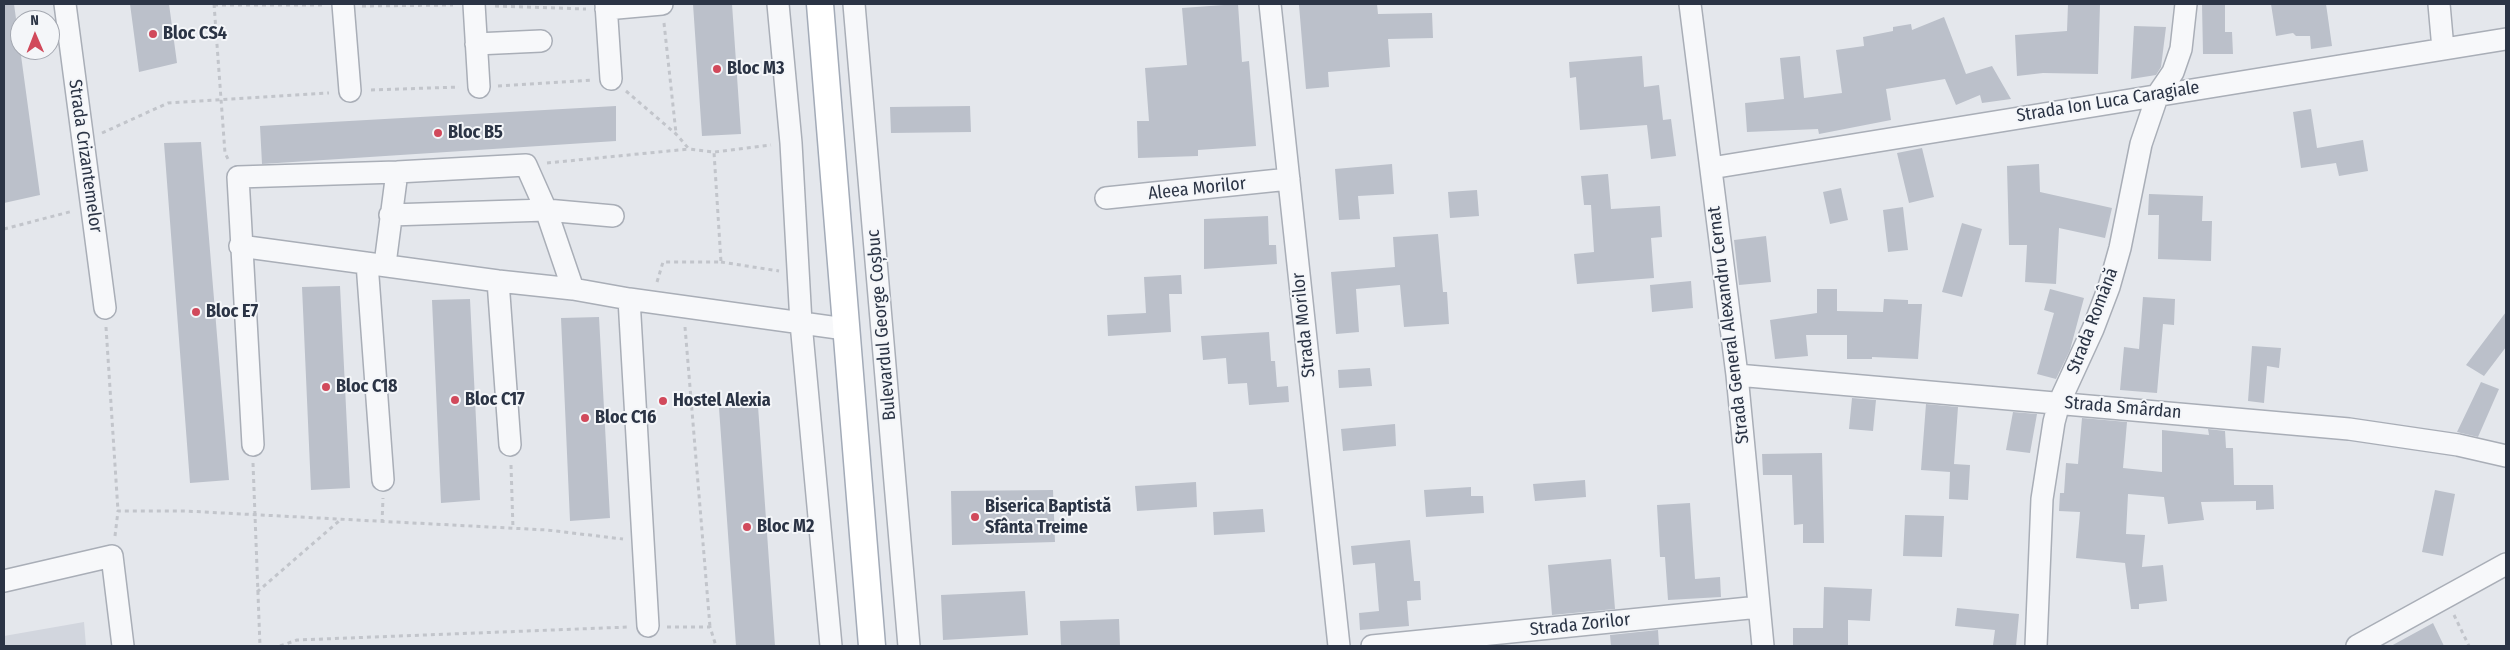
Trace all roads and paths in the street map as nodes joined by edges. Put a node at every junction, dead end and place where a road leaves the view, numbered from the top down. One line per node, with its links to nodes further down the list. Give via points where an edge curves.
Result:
1 (64, 4): 24 (street, Strada Crizantemelor)
2 (214, 4): 10 (path); 22 (path)
3 (778, 4): 25 (street)
4 (820, 4): 50 (main road, Bulevardul George Coșbuc)
5 (854, 4): 76 (street, Bulevardul George Coșbuc)
6 (1270, 4): 32 (street, Strada Morilor)
7 (1690, 4): 29 (street, Strada General Alexandru Cernat)
8 (2186, 4): 21 (street, Strada Română, via 2181,49 2173,72)
9 (2439, 4): 17 (street)
10 (343, 5): 11 (path); 20 (street)
11 (474, 5): 12 (path); 16 (street)
12 (606, 7): 13 (street); 18 (street)
13 (662, 8): 23 (path)
14 (2506, 39): 17 (street, Strada Ion Luca Caragiale)
15 (541, 41): 16 (street)
16 (476, 44): 19 (street)
17 (2443, 49): 21 (street, Strada Ion Luca Caragiale)
18 (611, 79): 19 (path); 23 (path)
19 (479, 87): 20 (path)
20 (350, 91): 22 (path)
21 (2158, 94): 29 (street, Strada Ion Luca Caragiale); 52 (street, Strada Română, via 2141,144 2120,248 2108,287 2093,329)
22 (220, 102): 24 (path, via 168,103); 31 (path, via 225,153)
23 (676, 134): 26 (path)
24 (83, 141): 34 (street, Strada Crizantemelor)
25 (791, 143): 27 (path); 42 (street)
26 (689, 149): 27 (path); 28 (path)
27 (714, 152): 40 (path)
28 (526, 165): 30 (street); 35 (street)
29 (1711, 168): 51 (street, Strada General Alexandru Cernat)
30 (397, 172): 31 (street); 36 (street)
31 (238, 177): 39 (street)
32 (1289, 179): 33 (street, Aleea Morilor); 77 (street, Strada Morilor)
33 (1106, 198)
34 (92, 206): 38 (path); 48 (street, Strada Crizantemelor)
35 (546, 210): 36 (street); 37 (street); 44 (street)
36 (390, 215): 41 (street)
37 (613, 216)
38 (4, 229)
39 (240, 246): 41 (street); 54 (street)
40 (721, 262): 42 (path); 46 (path, via 663,262)
41 (376, 264): 43 (street); 56 (street)
42 (798, 273): 49 (street)
43 (498, 281): 44 (street); 53 (street)
44 (573, 289): 45 (street)
45 (628, 299): 46 (street); 61 (street)
46 (651, 302): 47 (street)
47 (684, 306): 49 (street); 69 (path)
48 (105, 308): 57 (path)
49 (801, 323): 50 (street); 74 (street)
50 (845, 329): 75 (main road, Bulevardul George Coșbuc)
51 (1737, 375): 52 (street, Strada Smârdan); 67 (street, Strada General Alexandru Cernat)
52 (2059, 403): 55 (street, Strada Smârdan, via 2350,429 2458,445); 80 (street, Strada Română, via 2042,499)
53 (510, 444): 60 (path)
54 (253, 445): 58 (path)
55 (2506, 456)
56 (383, 480)
57 (118, 511): 58 (path); 62 (path)
58 (255, 516): 59 (path); 65 (path)
59 (339, 521): 60 (path); 65 (path)
60 (514, 529): 61 (path)
61 (644, 541): 68 (street)
62 (112, 556): 64 (street); 70 (street)
63 (2506, 564): 66 (street)
64 (4, 581)
65 (256, 592): 71 (path)
66 (2446, 598): 81 (street); 82 (path)
67 (1759, 607): 78 (street, Strada Zorilor); 79 (street, Strada General Alexandru Cernat)
68 (648, 626): 69 (path); 72 (path, via 297,640)
69 (710, 627): 73 (path)
70 (123, 646)
71 (260, 646)
72 (280, 646)
73 (716, 646)
74 (831, 646)
75 (872, 646)
76 (910, 646)
77 (1339, 646)
78 (1372, 646)
79 (1764, 646)
80 (2036, 646)
81 (2357, 646)
82 (2469, 646)

